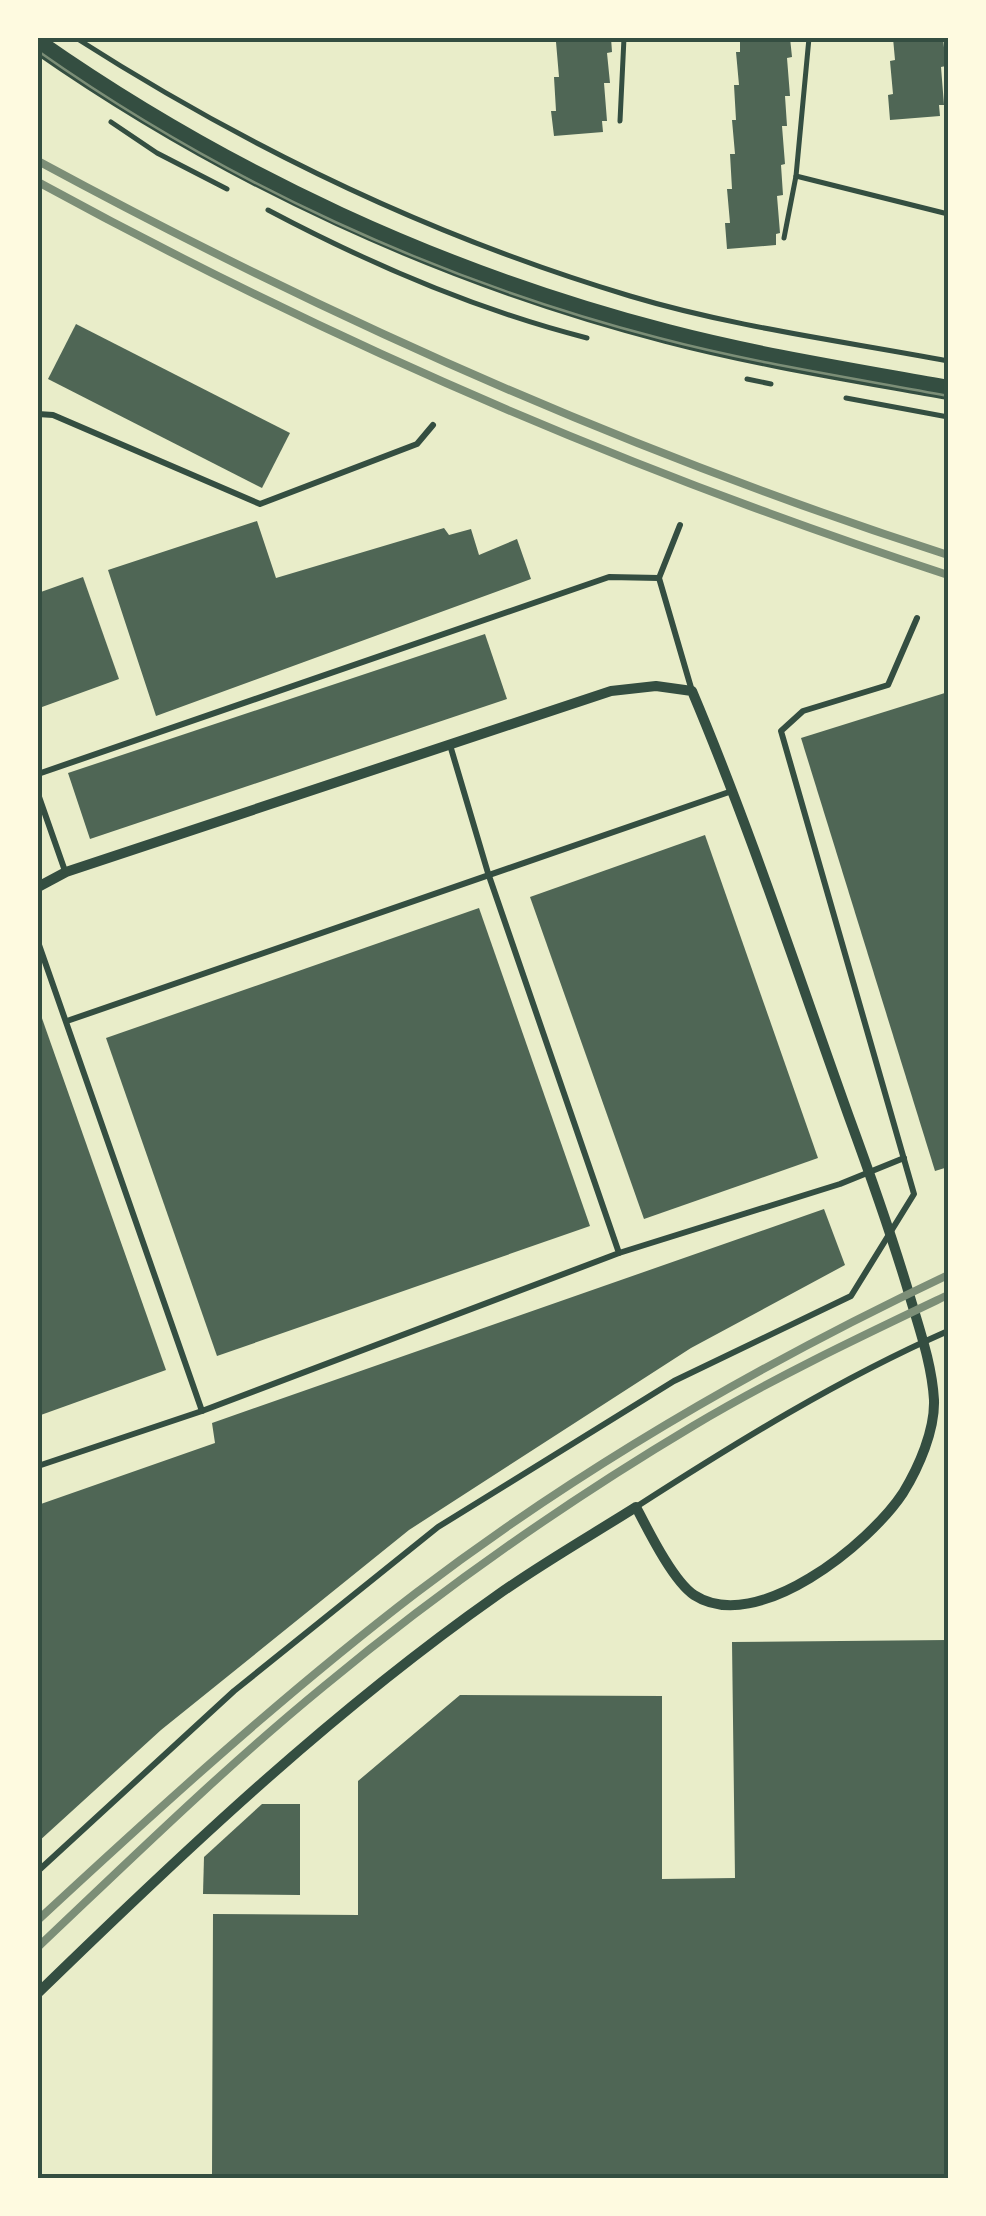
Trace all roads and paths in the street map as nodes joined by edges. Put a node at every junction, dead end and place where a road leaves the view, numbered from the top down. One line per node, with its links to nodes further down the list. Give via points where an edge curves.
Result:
1 (76, 38): 9 (path, via 286,161 474,244 632,297)
2 (624, 38): 5 (path)
3 (809, 38): 6 (path)
4 (38, 44): 10 (main road, via 259,177 496,281 664,334)
5 (620, 121)
6 (796, 176): 7 (path); 8 (path)
7 (948, 214)
8 (784, 238)
9 (948, 361)
10 (948, 390)
11 (38, 414): 12 (lane, via 260,504 417,444)
12 (433, 425)
13 (680, 525): 14 (lane)
14 (660, 578): 16 (lane); 18 (lane, via 608,577)
15 (916, 618): 26 (lane, via 888,685 803,711 781,731)
16 (692, 691): 17 (street, via 610,691); 19 (street)
17 (450, 745): 21 (street); 22 (lane)
18 (38, 774)
19 (734, 790): 22 (lane); 31 (street, via 888,1226 928,1358 934,1403 925,1448 903,1492 874,1528 826,1569 771,1597 717,1604 692,1594 656,1548)
20 (38, 794): 21 (lane)
21 (66, 872): 23 (street)
22 (488, 873): 25 (lane); 27 (lane)
23 (38, 887)
24 (38, 942): 25 (lane)
25 (68, 1021): 29 (lane)
26 (904, 1158): 27 (lane); 32 (lane, via 914,1194 851,1296 674,1381 438,1527 234,1691)
27 (619, 1253): 29 (lane)
28 (948, 1331): 31 (lane, via 824,1393)
29 (202, 1411): 30 (lane)
30 (38, 1466)
31 (636, 1506): 33 (street, via 498,1594 405,1664)
32 (38, 1870)
33 (38, 1993)

